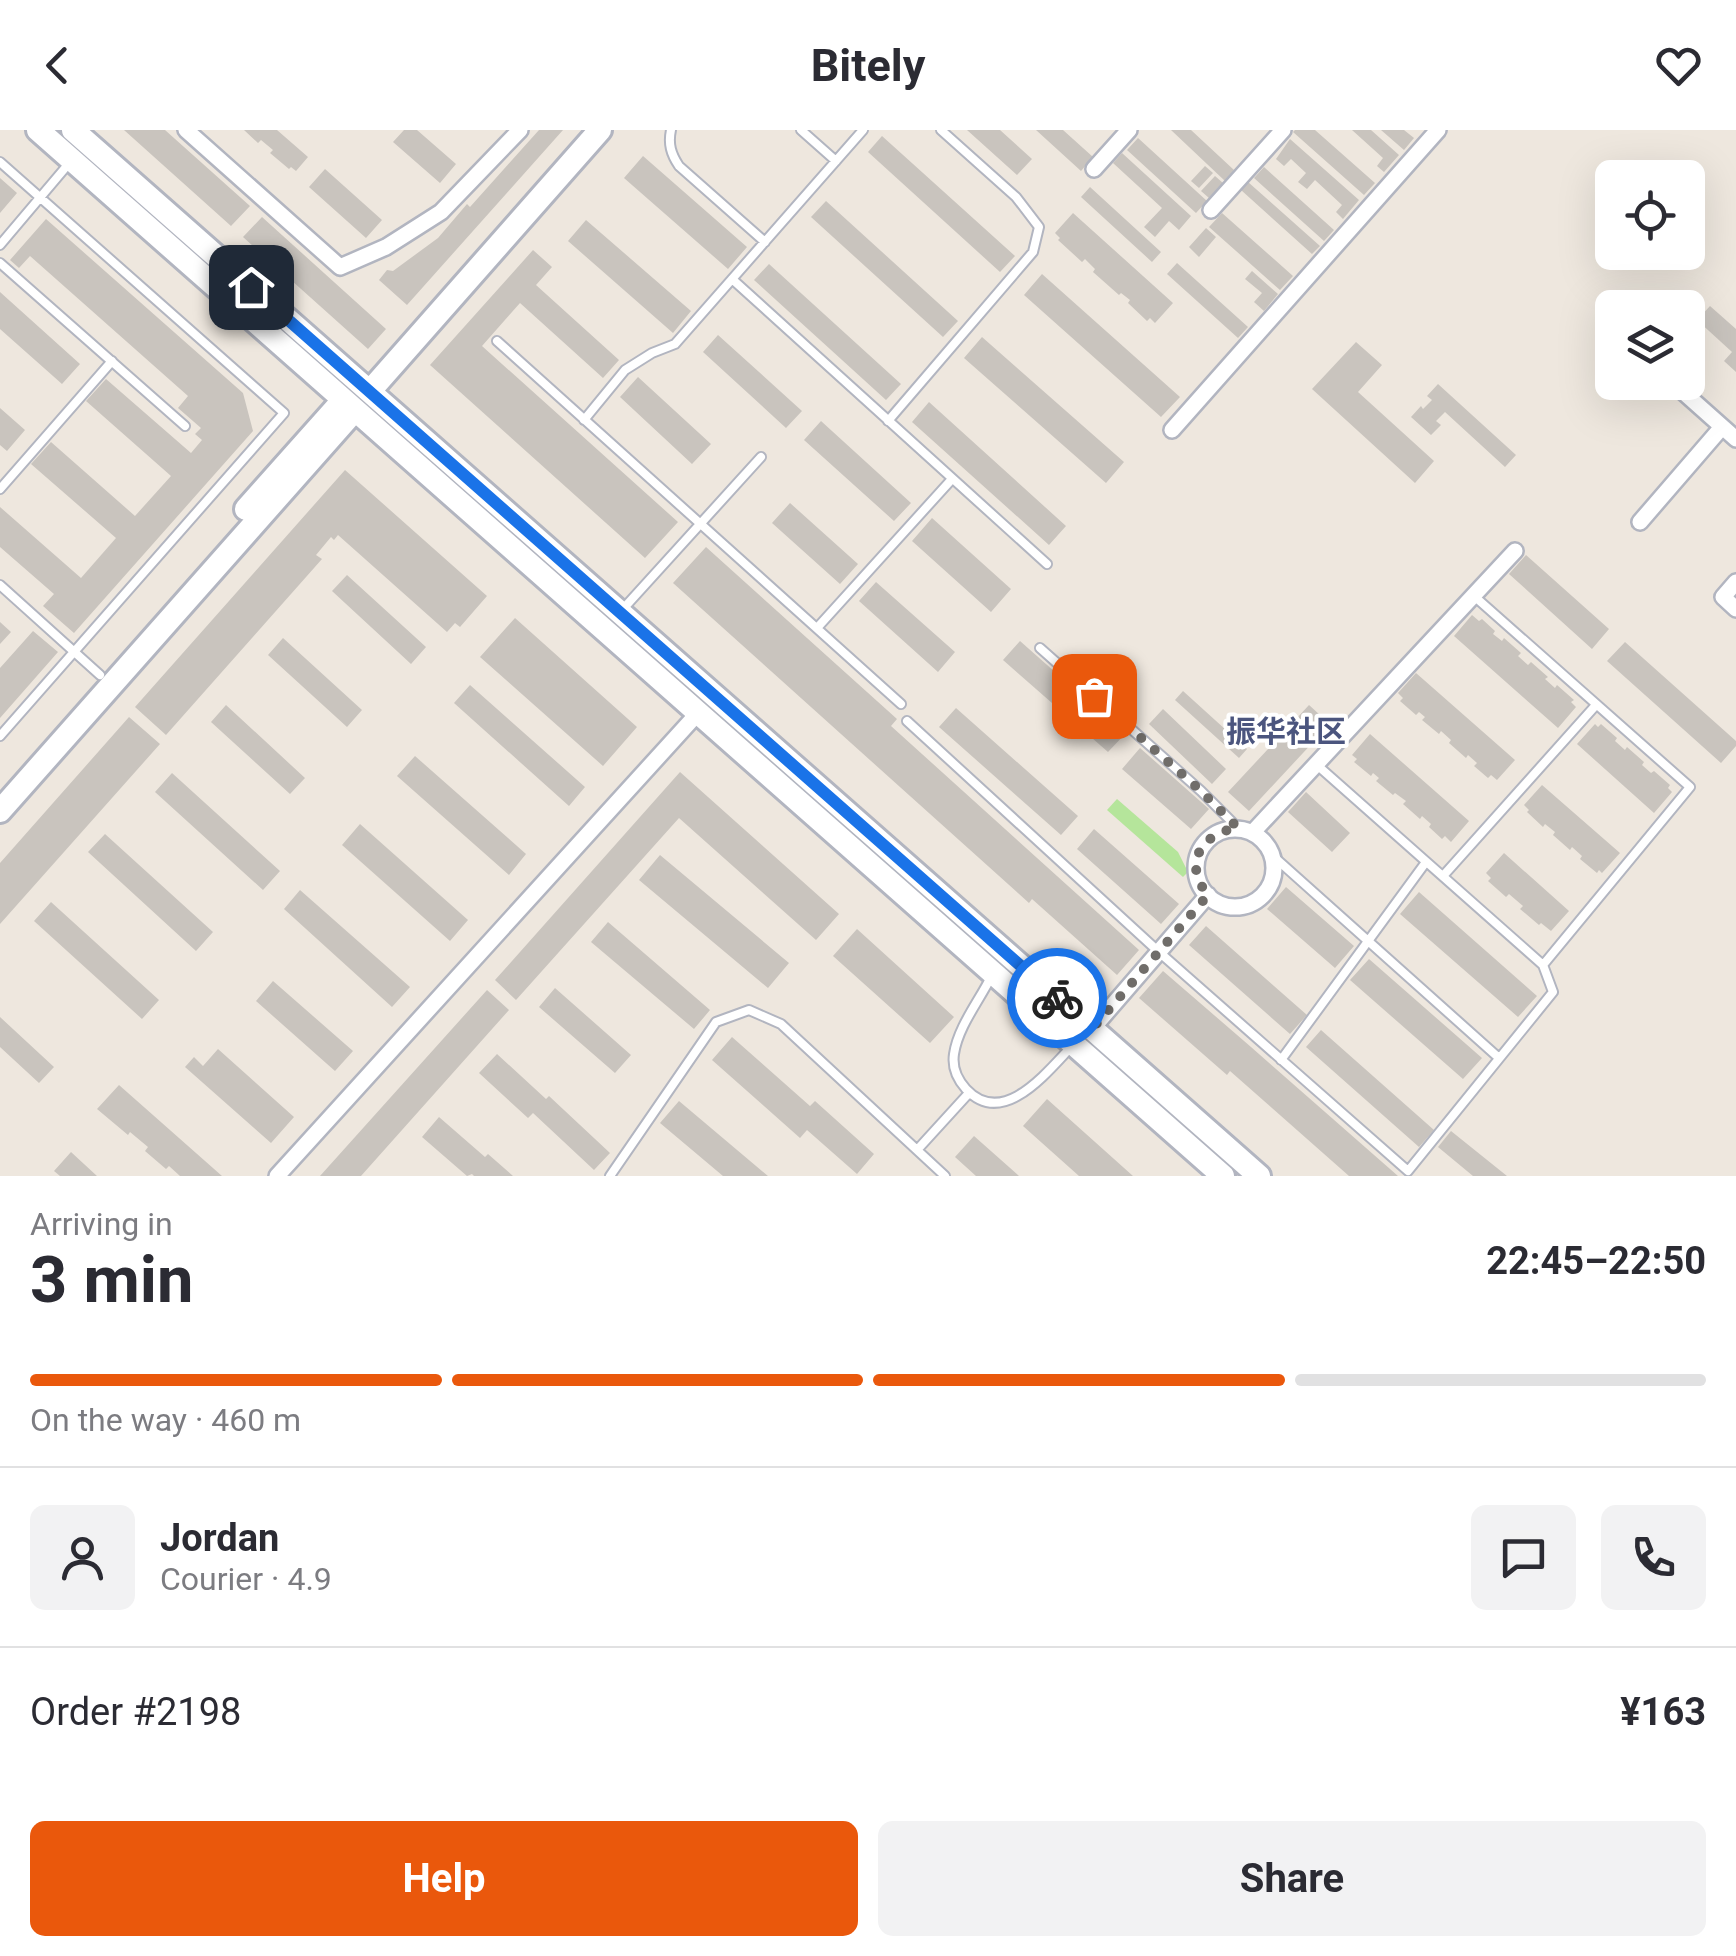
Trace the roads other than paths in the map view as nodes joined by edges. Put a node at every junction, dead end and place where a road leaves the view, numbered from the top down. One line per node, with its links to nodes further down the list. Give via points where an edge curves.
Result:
1 (38, 130): 13 (main road)
2 (74, 130): 25 (main road)
3 (186, 130): 4 (street, via 340,267 441,212)
4 (520, 130)
5 (600, 130): 25 (main road)
6 (671, 130): 19 (lane, via 679,166)
7 (800, 130): 14 (lane)
8 (863, 130): 14 (lane)
9 (941, 130): 29 (lane, via 1016,197 1038,227 1033,252)
10 (1129, 130): 16 (street)
11 (1282, 130): 18 (street)
12 (1438, 130): 32 (street)
13 (72, 160): 17 (lane); 27 (main road)
14 (836, 161): 19 (lane)
15 (0, 162): 17 (lane)
16 (1094, 169)
17 (40, 198): 20 (lane); 48 (lane, via 284,413)
18 (1212, 210)
19 (765, 242): 22 (lane)
20 (0, 246)
21 (0, 262): 24 (lane)
22 (732, 279): 28 (lane, via 674,344 626,370); 29 (lane)
23 (496, 341): 28 (lane)
24 (112, 362): 30 (lane); 36 (lane)
25 (370, 391): 45 (main road)
26 (1692, 400): 31 (street)
27 (349, 405): 49 (main road); 52 (main road); 57 (main road)
28 (584, 420): 38 (lane)
29 (888, 420): 35 (lane)
30 (185, 426)
31 (1722, 427): 33 (street); 37 (street)
32 (1172, 430)
33 (1736, 439)
34 (760, 457): 38 (lane)
35 (952, 478): 40 (lane); 46 (lane)
36 (0, 489)
37 (1640, 522)
38 (700, 524): 45 (lane); 46 (lane)
39 (1515, 551): 43 (street)
40 (1046, 564)
41 (1736, 582): 44 (street, via 1723,597)
42 (0, 585): 48 (lane)
43 (1474, 596): 51 (lane); 55 (street)
44 (1736, 608)
45 (620, 612): 67 (main road)
46 (817, 628): 50 (lane)
47 (1040, 648): 58 (lane)
48 (75, 652): 49 (lane); 54 (lane)
49 (100, 675): 56 (main road)
50 (901, 704)
51 (1596, 704): 61 (lane); 65 (lane, via 1690,787)
52 (698, 712): 66 (main road); 72 (street)
53 (908, 722): 64 (lane)
54 (0, 736)
55 (1317, 765): 58 (street); 60 (lane)
56 (0, 788)
57 (0, 812)
58 (1246, 830): 59 (street, via 1266,842); 62 (street, via 1222,830 1199,851 1198,880)
59 (1273, 856): 62 (street, via 1270,887 1259,899 1231,907); 63 (lane)
60 (1426, 862): 61 (lane); 63 (lane)
61 (1442, 876): 65 (lane)
62 (1208, 895): 64 (street)
63 (1368, 941): 68 (lane); 69 (lane)
64 (1158, 952): 67 (street); 69 (lane)
65 (1542, 965): 68 (lane, via 1553,992)
66 (994, 973): 67 (main road); 70 (lane, via 954,1055 956,1078)
67 (1083, 1036): 70 (lane, via 1013,1100 990,1102); 75 (main road); 76 (main road)
68 (1499, 1058): 69 (lane, via 1408,1171)
69 (1281, 1060)
70 (969, 1093): 71 (lane)
71 (916, 1150): 73 (lane, via 781,1024 749,1010 716,1022); 74 (lane)
72 (277, 1176)
73 (610, 1176)
74 (945, 1176)
75 (1223, 1176)
76 (1259, 1176)

